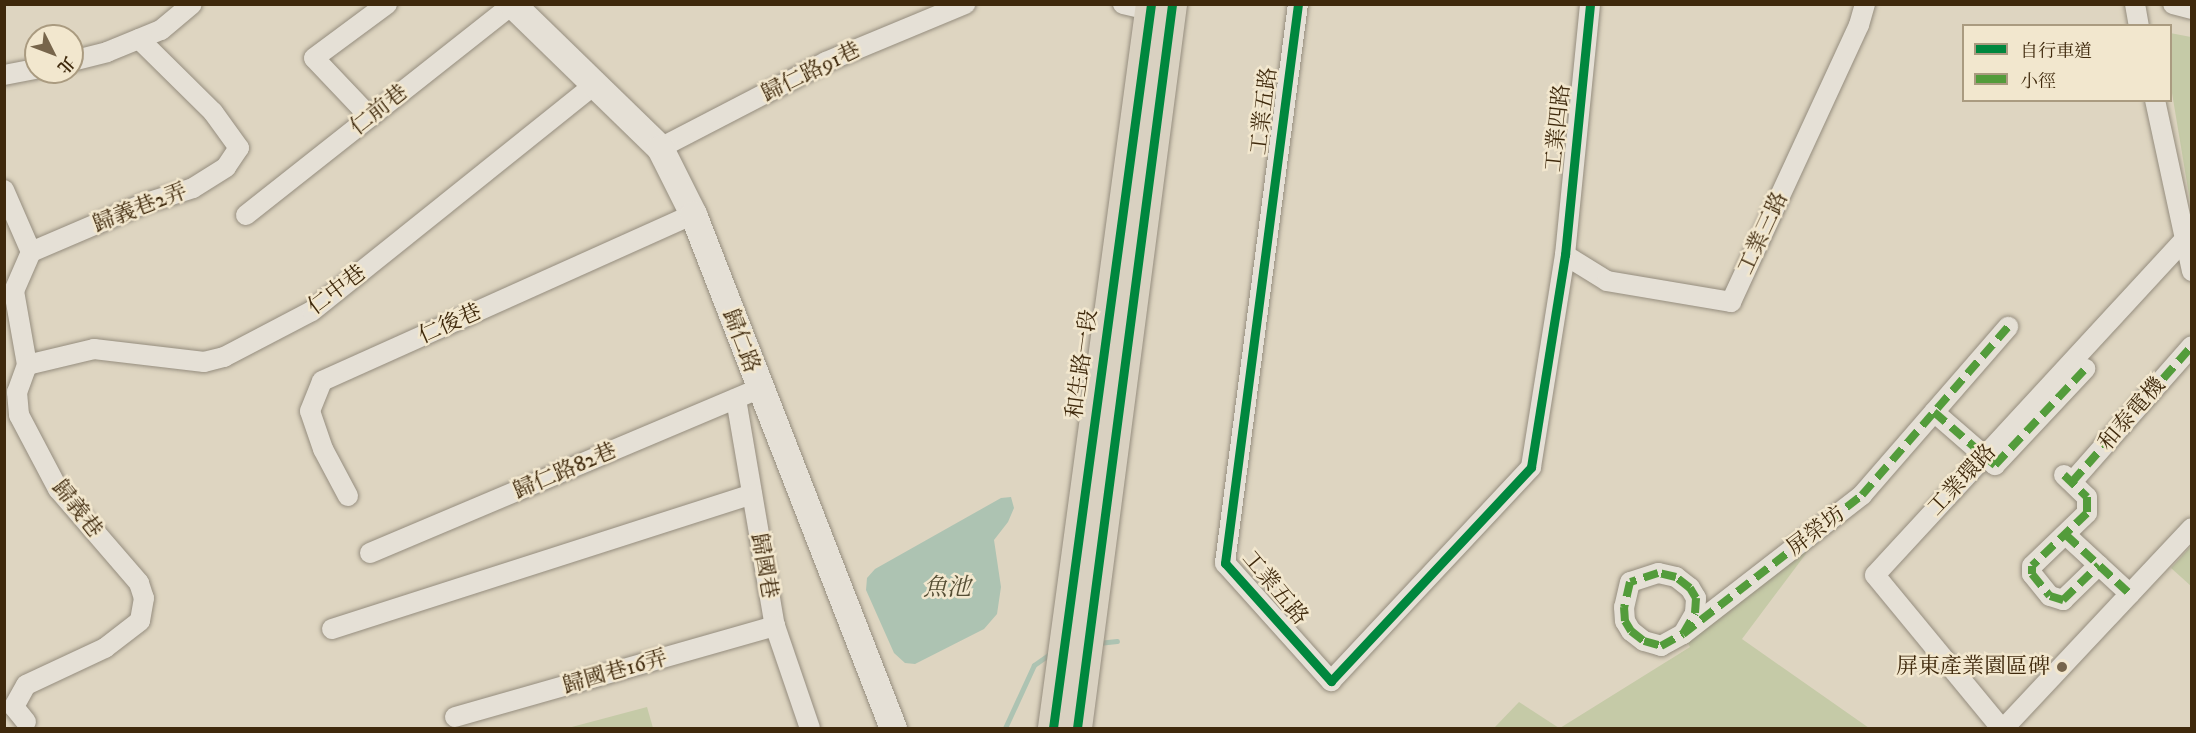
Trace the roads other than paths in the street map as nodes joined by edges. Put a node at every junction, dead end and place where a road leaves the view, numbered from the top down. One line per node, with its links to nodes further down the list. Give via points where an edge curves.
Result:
1 (192, 4): 13 (street, via 161,30)
2 (387, 4): 19 (street, via 314,58)
3 (965, 4): 20 (street, 歸仁路91巷, via 826,62)
4 (1298, 4): 26 (street, 工業五路, via 1225,563 1331,681 1531,467)
5 (1590, 4): 26 (street, 工業四路)
6 (1864, 4): 26 (street, 工業三路, via 1859,25 1731,302 1607,281)
7 (2135, 4): 12 (street)
8 (2173, 4): 11 (street)
9 (513, 5): 17 (street, 歸仁路); 19 (street, 仁前巷)
10 (1153, 8): 45 (main road, 和生路一段)
11 (2192, 9)
12 (2139, 24)
13 (139, 39): 14 (street); 25 (street, 歸義巷2弄, via 213,112 239,148 226,167 193,188 143,204)
14 (84, 57)
15 (24, 71): 16 (street)
16 (4, 75)
17 (597, 83): 20 (street, 歸仁路); 30 (street, 仁中巷, via 312,311 224,357 204,362 94,349)
18 (2155, 102): 24 (street)
19 (370, 117): 23 (street, 仁前巷)
20 (660, 148): 22 (street, 歸仁路)
21 (4, 190): 25 (street)
22 (693, 214): 32 (street, 歸仁路); 36 (street, 仁後巷, via 322,381 310,411 322,449)
23 (246, 215)
24 (2188, 235): 27 (street); 34 (street, 工業環路)
25 (31, 252): 30 (street, 歸義巷, via 14,291)
26 (1565, 255)
27 (2191, 266)
28 (2008, 327): 33 (street, 屏榮坊)
29 (2192, 346): 38 (street, 和泰電機, via 2068,479 2089,506)
30 (27, 366): 47 (street, 歸義巷, via 17,392 20,415 58,489 139,583 144,598 140,621 105,648 26,685 14,707)
31 (2085, 369): 34 (street, via 1995,465)
32 (748, 394): 35 (street, 歸國巷); 39 (street, 歸仁路82巷); 49 (street, 歸仁路)
33 (1934, 412): 34 (street); 44 (street, 屏榮坊, via 1862,495)
34 (1984, 456): 52 (street, 工業環路, via 1875,575)
35 (752, 494): 42 (street, 歸國巷); 43 (street)
36 (348, 496)
37 (2192, 528): 41 (street, 工業環路)
38 (2066, 535): 40 (street); 40 (street, 和泰電機, via 2032,566 2037,584 2050,596 2063,600)
39 (370, 554)
40 (2099, 565): 41 (street)
41 (2130, 594): 52 (street, 工業環路)
42 (775, 626): 46 (street, 歸國巷16弄); 48 (street, 歸國巷)
43 (332, 629)
44 (1683, 634)
45 (1076, 645): 50 (main road, 和生路一段); 51 (main road, 和生路一段)
46 (455, 717)
47 (26, 722)
48 (810, 729)
49 (894, 729)
50 (1053, 729)
51 (1077, 729)
52 (2002, 729)

